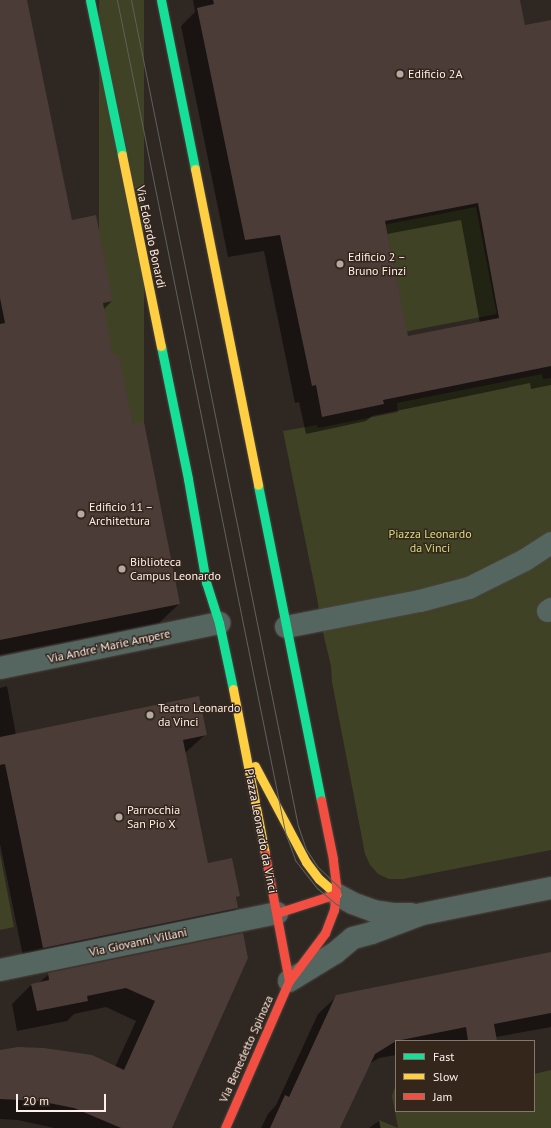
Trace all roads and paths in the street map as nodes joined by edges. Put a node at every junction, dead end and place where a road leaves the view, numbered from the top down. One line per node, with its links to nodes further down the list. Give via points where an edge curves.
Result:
1 (90, 0): 3 (street, Via Edoardo Bonardi)
2 (161, 0): 6 (street)
3 (188, 479): 5 (street, Piazza Leonardo da Vinci, via 206,582)
4 (551, 543): 6 (street, via 525,560 469,588 420,601)
5 (219, 624): 7 (street, Via Andre' Marie Ampere); 8 (street, Piazza Leonardo da Vinci)
6 (286, 627): 10 (street, via 333,859)
7 (0, 668)
8 (245, 749): 10 (street, Piazza Leonardo da Vinci, via 306,862 319,879); 11 (street, Piazza Leonardo da Vinci)
9 (551, 888): 12 (street, Piazza Leonardo da Vinci)
10 (336, 894): 11 (street); 12 (street, Piazza Leonardo da Vinci, via 374,911); 14 (street, via 333,917 325,933)
11 (276, 912): 13 (street, Via Giovanni Villani); 14 (street, Piazza Leonardo da Vinci)
12 (422, 914): 14 (street, Piazza Leonardo da Vinci, via 353,938 336,952)
13 (0, 970)
14 (289, 981): 15 (street, Via Benedetto Spinoza)
15 (225, 1128)

